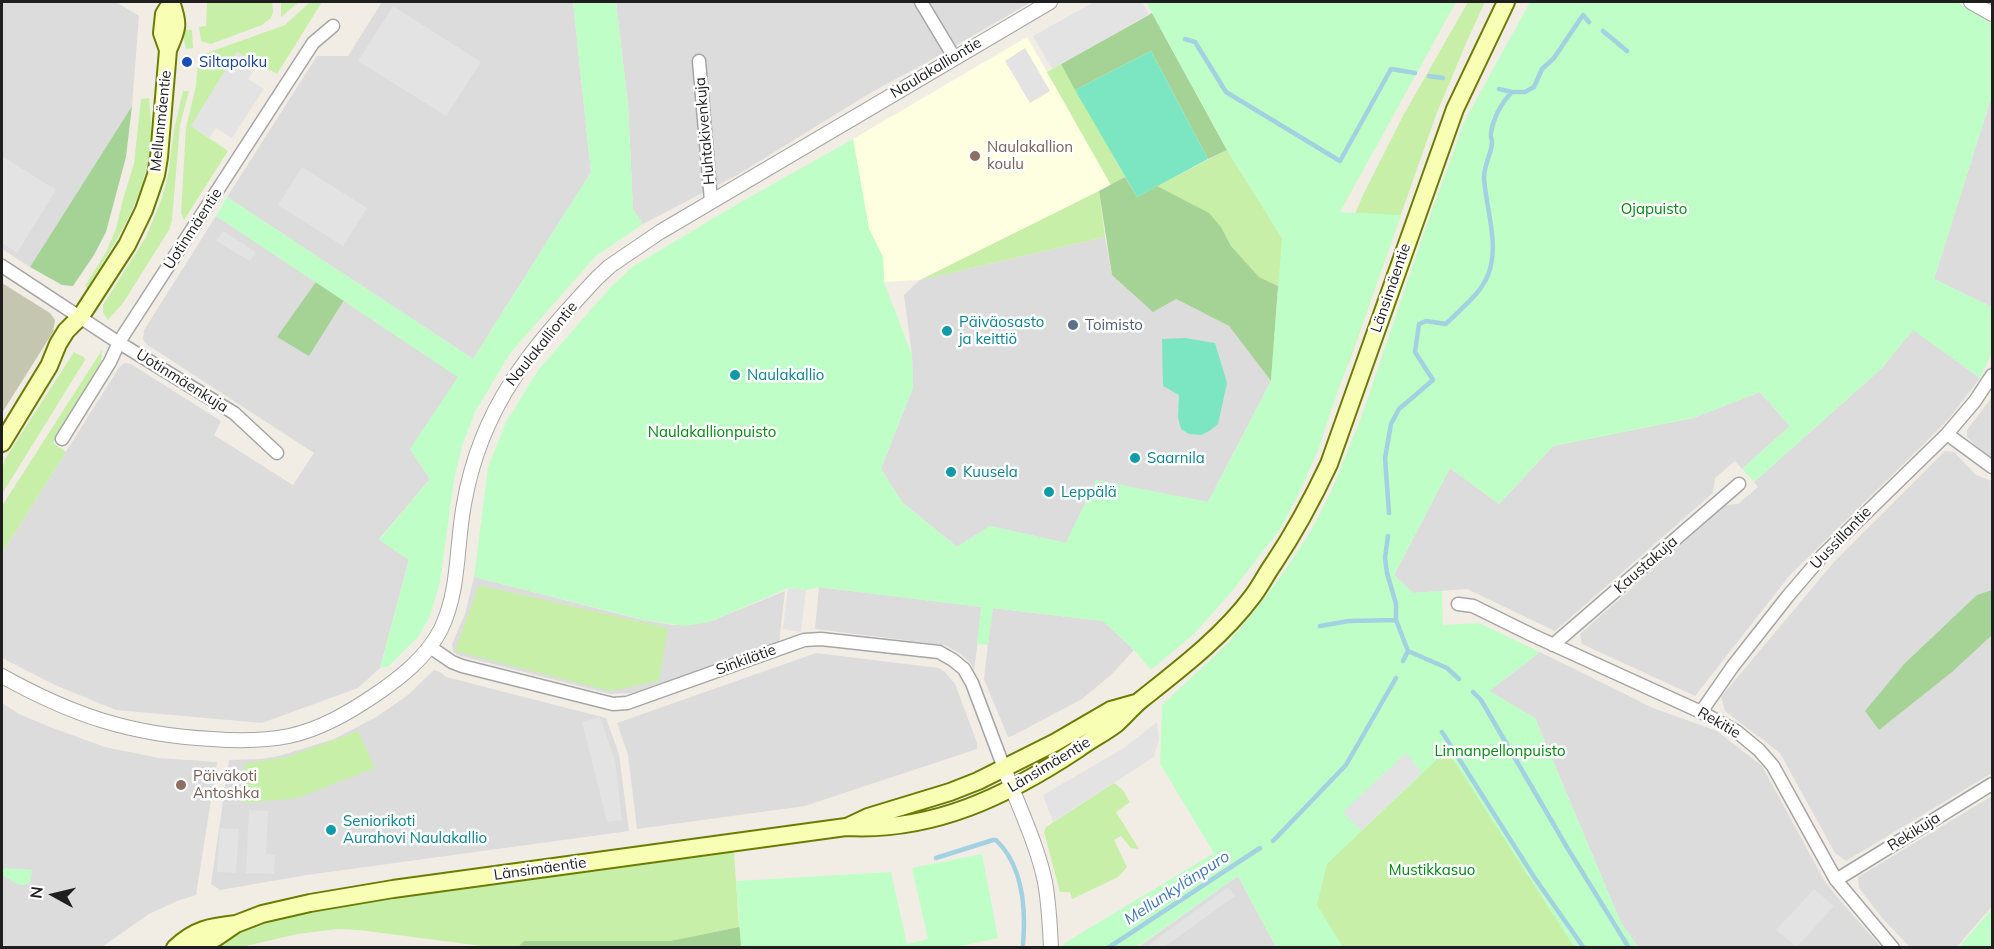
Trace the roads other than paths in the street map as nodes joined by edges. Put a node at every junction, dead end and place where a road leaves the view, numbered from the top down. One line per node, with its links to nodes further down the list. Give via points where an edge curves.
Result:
1 (171, 2): 12 (main road, Mellunmäentie, via 164,14 162,33 168,50 156,175 137,228)
2 (921, 2): 8 (street)
3 (1050, 2): 8 (street, Naulakalliontie)
4 (1971, 2): 6 (street)
5 (1508, 4): 25 (main road, Länsimäentie, via 1455,109 1329,464 1307,512 1274,563 1228,611 1203,648)
6 (1992, 14)
7 (333, 26): 13 (street, Uotinmäentie, via 314,44)
8 (954, 57): 10 (street, Naulakalliontie)
9 (699, 61): 10 (street, Huhtakivenkuja)
10 (711, 201): 23 (street, Naulakalliontie, via 610,266 578,298 507,387 473,464 463,507 453,598)
11 (2, 266): 12 (street, Uotinmäenkuja)
12 (81, 316): 13 (street, Uotinmäenkuja); 17 (main road, Mellunmäentie, via 66,331)
13 (119, 342): 16 (street, Uotinmäentie); 18 (street, Uotinmäenkuja, via 234,413)
14 (1992, 375): 15 (street, Uussillantie)
15 (1947, 434): 19 (street); 26 (street, Uussillantie, via 1823,555)
16 (62, 439)
17 (2, 443)
18 (277, 453)
19 (1992, 467)
20 (1739, 484): 22 (street, Kaustakuja)
21 (1458, 604): 22 (street, Rekitie, via 1473,606)
22 (1553, 645): 26 (street, Rekitie)
23 (430, 647): 24 (street, Naulakalliontie, via 402,675 343,716 289,736 261,739 185,738 118,727 57,706); 27 (street, Sinkilätie, via 462,666 613,704 627,703 804,640 939,652 964,669 972,683)
24 (2, 676)
25 (1137, 702): 27 (main road, Länsimäentie, via 1111,710); 29 (main road, Länsimäentie, via 1117,723)
26 (1701, 711): 31 (street, Rekitie, via 1736,731 1773,766)
27 (1004, 768): 29 (street); 30 (main road, Länsimäentie, via 978,782)
28 (1992, 783): 31 (street, Rekikuja)
29 (1012, 789): 30 (main road, Länsimäentie, via 922,821 870,829); 35 (street, via 1045,882)
30 (846, 827): 32 (main road, Länsimäentie, via 393,889 301,905)
31 (1836, 880): 36 (street, Rekitie)
32 (236, 924): 33 (main road, Länsimäentie, via 208,927); 34 (main road, Länsimäentie)
33 (175, 948)
34 (196, 948)
35 (1051, 948)
36 (1893, 948)

